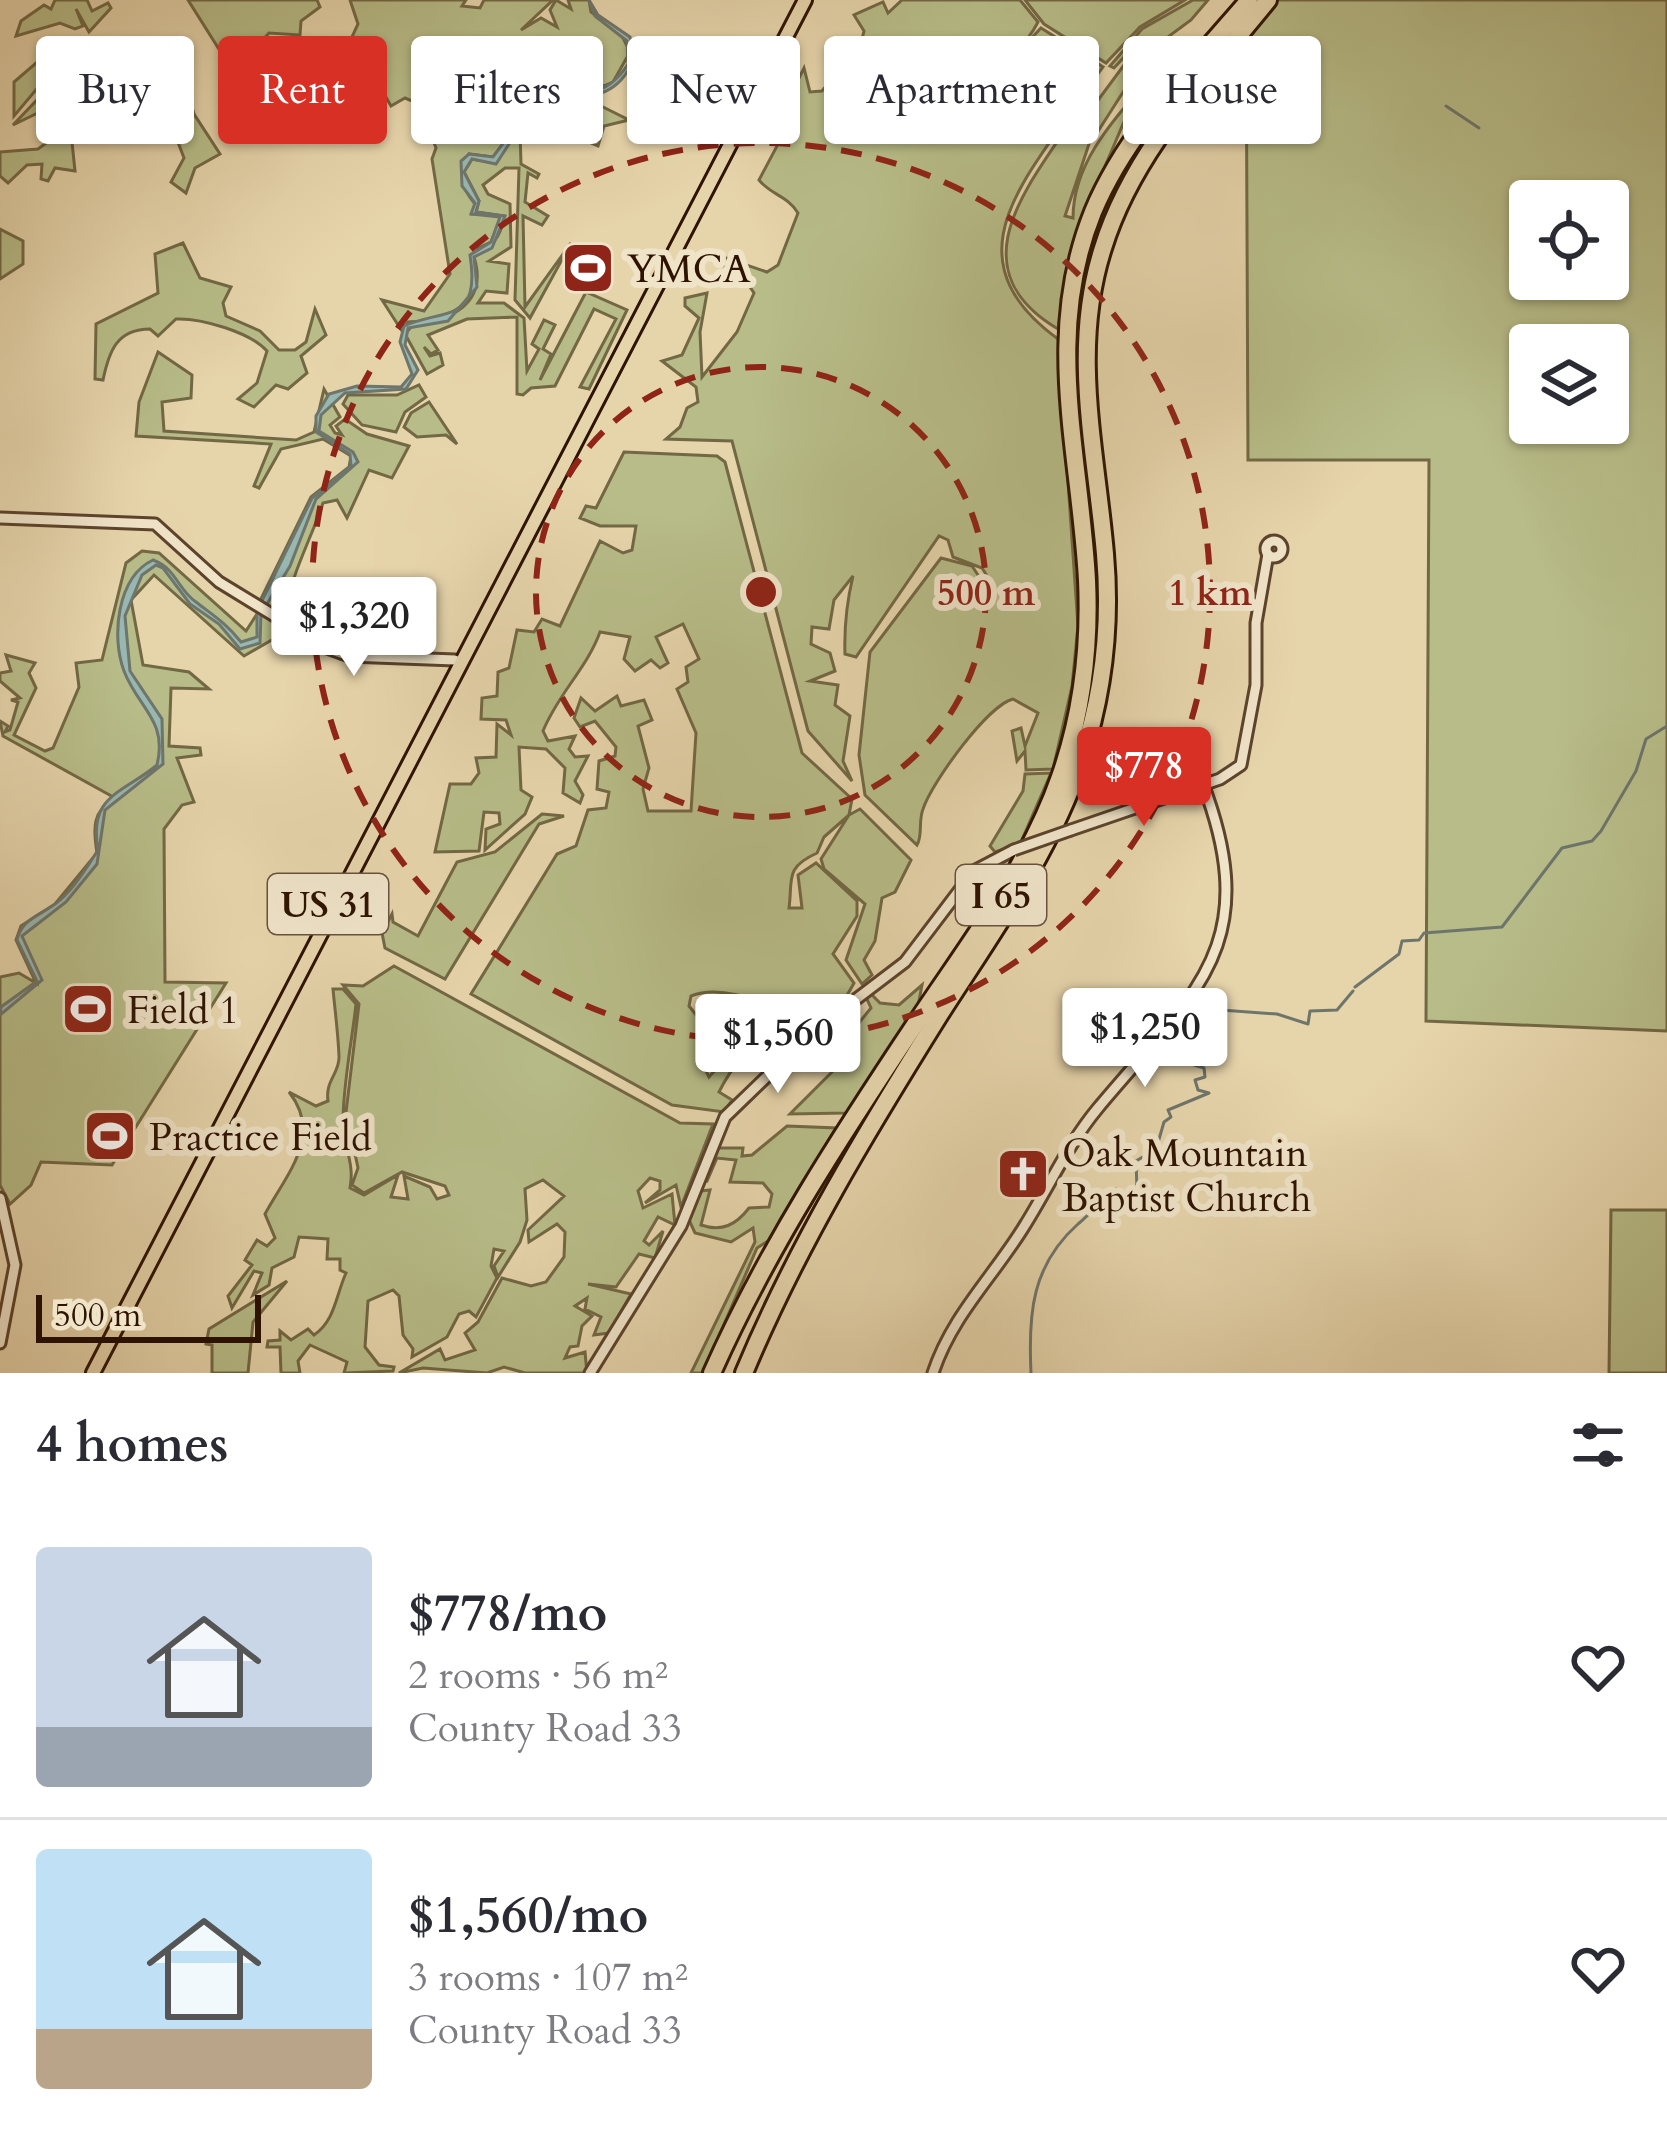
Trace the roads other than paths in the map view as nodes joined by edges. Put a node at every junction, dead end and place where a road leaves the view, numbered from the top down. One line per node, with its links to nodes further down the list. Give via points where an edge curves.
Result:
1 (801, 0): 6 (main road, US 31)
2 (1249, 0): 12 (highway, I 65, via 1112,174 1078,255 1064,355 1088,618 1060,777 1008,885 793,1213)
3 (1268, 0): 13 (highway, I 65, via 1131,179 1102,251 1084,365 1107,597 1082,757 1038,858 825,1202)
4 (0, 518): 6 (street, via 159,526 214,578 344,655)
5 (1272, 556): 7 (street, via 1257,615 1247,751 1234,771)
6 (459, 661): 10 (main road, US 31)
7 (1204, 784): 11 (street, bridge, via 974,871 905,962 813,1032 725,1117 681,1226); 14 (street, via 1229,884 1210,962 1174,1024 1077,1135 1022,1230 962,1310)
8 (0, 1198): 9 (street, via 15,1265)
9 (0, 1343)
10 (89, 1373)
11 (590, 1373)
12 (712, 1373)
13 (744, 1373)
14 (933, 1373)

